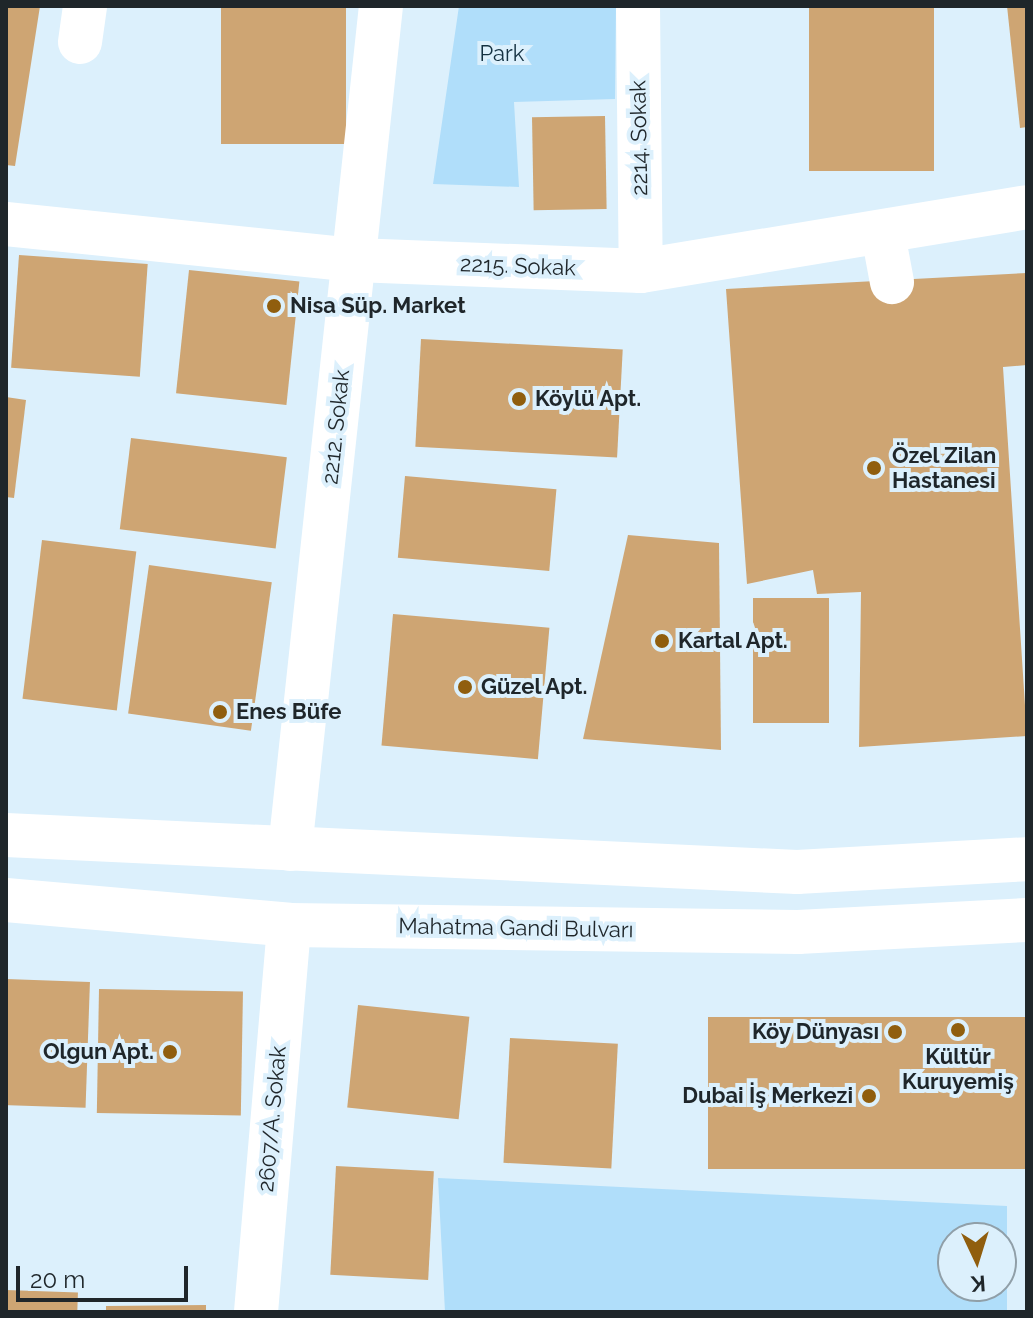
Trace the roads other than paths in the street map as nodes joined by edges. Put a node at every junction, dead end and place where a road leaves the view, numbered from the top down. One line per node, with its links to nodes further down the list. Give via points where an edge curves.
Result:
1 (381, 6): 6 (street, 2212. Sokak)
2 (638, 6): 7 (street, 2214. Sokak)
3 (1027, 207): 5 (street, 2215. Sokak)
4 (6, 224): 6 (street, 2215. Sokak)
5 (883, 234): 7 (street, 2215. Sokak); 8 (street)
6 (355, 260): 7 (street, 2215. Sokak); 10 (street, 2212. Sokak)
7 (641, 271)
8 (892, 282)
9 (6, 835): 10 (street)
10 (290, 849): 11 (street, via 797,872)
11 (1027, 859)
12 (6, 900): 14 (street, Mahatma Gandi Bulvarı)
13 (1027, 920): 14 (street, Mahatma Gandi Bulvarı, via 798,932)
14 (289, 925): 15 (street, 2607/A. Sokak)
15 (256, 1312)

